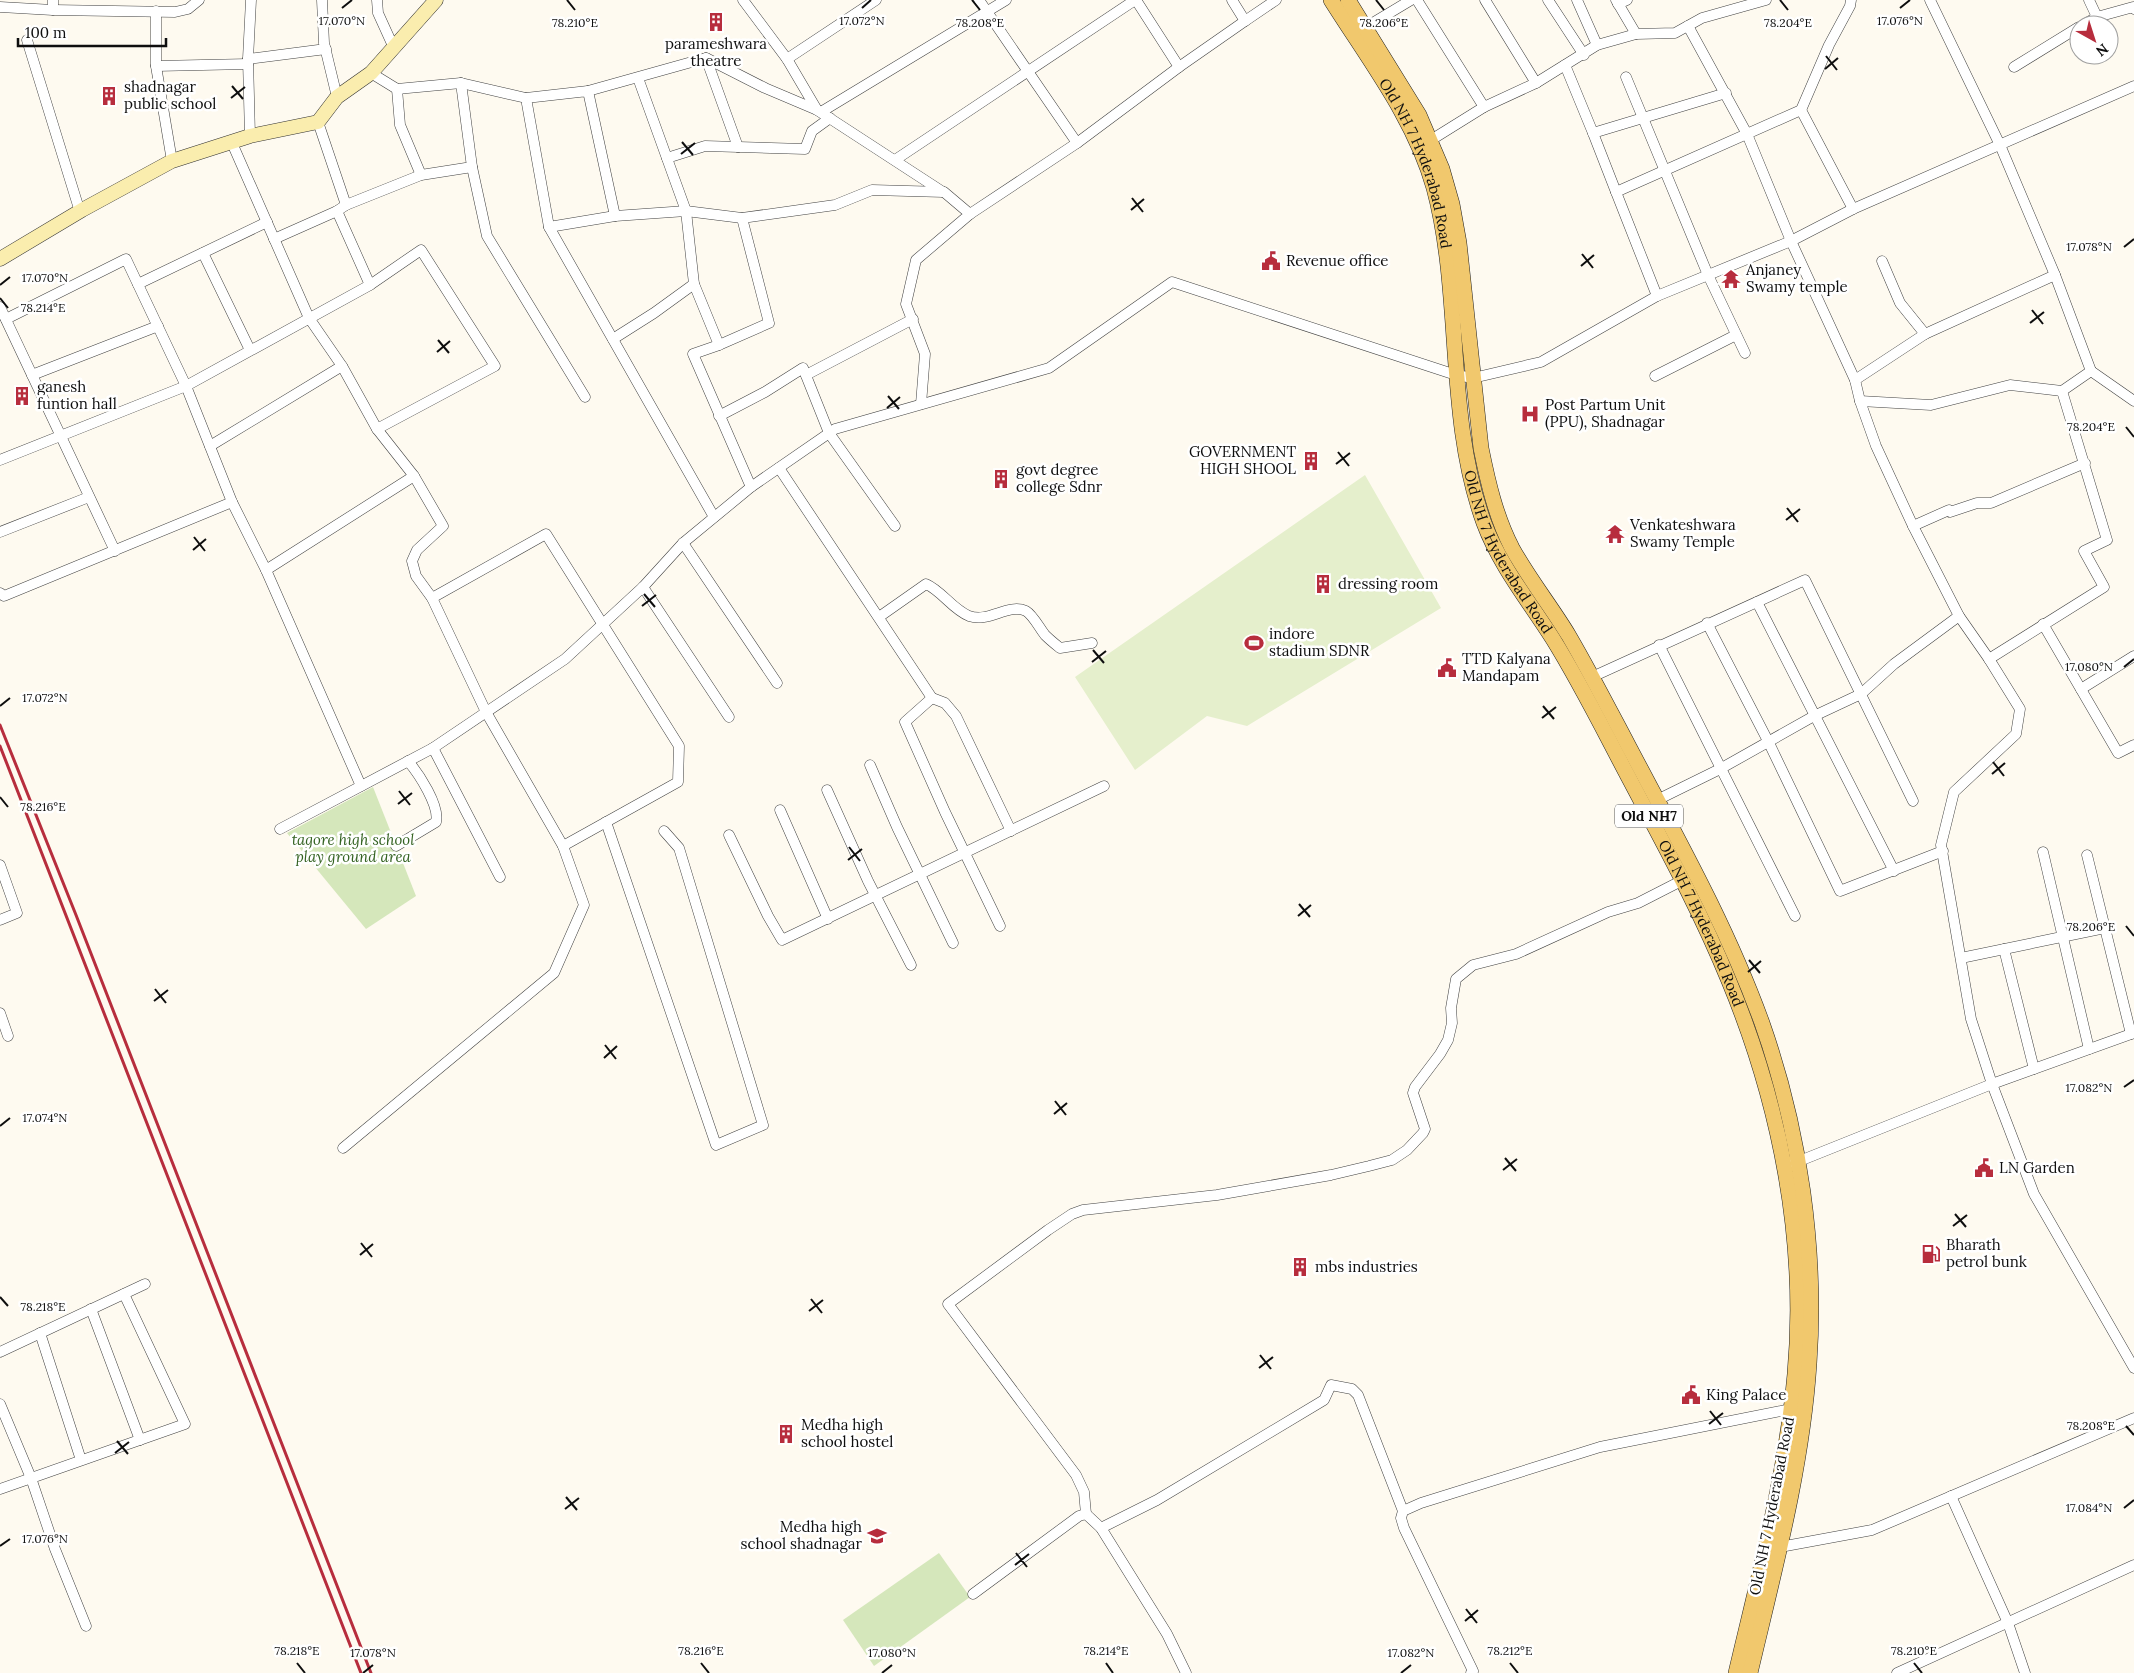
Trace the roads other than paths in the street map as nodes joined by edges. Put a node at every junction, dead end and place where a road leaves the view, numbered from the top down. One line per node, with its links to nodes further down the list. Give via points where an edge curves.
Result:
1 (199, 0): 28 (street, via 188,9 175,12)
2 (251, 0): 44 (street)
3 (322, 0): 40 (street)
4 (377, 0): 39 (street, via 378,13)
5 (436, 0): 39 (main road)
6 (744, 0): 43 (street)
7 (876, 0): 43 (street)
8 (978, 0): 29 (street)
9 (1006, 0): 29 (street)
10 (1136, 0): 47 (street); 49 (street)
11 (1232, 0): 32 (street)
12 (1276, 0): 32 (street)
13 (1331, 0): 118 (main road, Old NH 7 Hyderabad Road / Old NH7, via 1409,126 1431,179 1442,227)
14 (1348, 0): 34 (main road, Old NH 7 Hyderabad Road / Old NH7)
15 (1411, 0): 34 (street)
16 (1417, 0): 61 (street)
17 (1485, 0): 54 (street)
18 (1548, 0): 41 (street)
19 (1577, 0): 38 (street)
20 (1766, 0): 33 (street, via 1702,18)
21 (1851, 0): 62 (street)
22 (1930, 0): 73 (street)
23 (2089, 0): 30 (street)
24 (1620, 1): 36 (street)
25 (53, 5): 26 (street); 28 (street)
26 (0, 7)
27 (2134, 9): 31 (street)
28 (156, 10): 46 (street)
29 (985, 12): 49 (street); 63 (street)
30 (2096, 15)
31 (2101, 15)
32 (1245, 21): 47 (street)
33 (1688, 26): 36 (street, via 1675,33); 58 (street)
34 (1366, 27): 70 (main road, Old NH 7 Hyderabad Road / Old NH7)
35 (2069, 33): 48 (street)
36 (1636, 34): 38 (street)
37 (27, 40): 87 (street)
38 (1597, 45): 41 (street)
39 (393, 46): 50 (main road)
40 (326, 49): 44 (street); 59 (street)
41 (1584, 55): 45 (street)
42 (706, 58): 52 (street); 63 (street); 74 (street)
43 (787, 59): 63 (street)
44 (248, 61): 46 (street); 69 (street)
45 (1565, 65): 54 (street); 67 (street)
46 (156, 66): 77 (street)
47 (1179, 67): 72 (street)
48 (2014, 67)
49 (1028, 72): 72 (street); 76 (street)
50 (370, 73): 56 (street); 59 (main road)
51 (1626, 77): 65 (street)
52 (638, 78): 57 (street); 75 (street)
53 (461, 83): 56 (street); 60 (street); 78 (street)
54 (1536, 83): 61 (street)
55 (2134, 86): 73 (street)
56 (397, 89): 80 (street, via 400,124)
57 (588, 91): 60 (street); 89 (street)
58 (1726, 93): 65 (street); 68 (street)
59 (337, 97): 66 (main road)
60 (526, 98): 92 (street)
61 (1484, 107): 70 (street)
62 (1800, 110): 68 (street); 84 (street)
63 (819, 111): 64 (street)
64 (830, 118): 74 (street, via 812,131 805,150); 76 (street)
65 (1642, 118): 67 (street); 79 (street)
66 (318, 122): 69 (main road); 83 (street)
67 (1593, 133): 82 (street)
68 (1747, 134): 79 (street); 94 (street)
69 (250, 136): 71 (main road)
70 (1431, 140): 121 (main road, Old NH 7 Hyderabad Road / Old NH7, via 1452,204)
71 (232, 143): 77 (main road); 91 (street)
72 (1077, 143): 88 (street)
73 (2000, 145): 84 (street); 99 (street)
74 (738, 147): 75 (street, via 705,146)
75 (667, 158): 85 (street)
76 (895, 160): 81 (street)
77 (172, 161): 87 (main road)
78 (472, 167): 80 (street); 125 (street, via 487,236)
79 (1665, 170): 82 (street); 98 (street)
80 (421, 175): 83 (street)
81 (944, 192): 88 (street); 90 (street, via 872,190 835,205)
82 (1616, 192): 103 (street)
83 (346, 205): 86 (street)
84 (1853, 209): 94 (street)
85 (686, 210): 89 (street); 90 (street); 101 (street)
86 (337, 211): 93 (street); 102 (street)
87 (80, 212): 96 (main road)
88 (970, 214): 106 (street, via 916,260 906,304)
89 (614, 216): 92 (street)
90 (742, 218): 112 (street, via 769,323)
91 (267, 222): 93 (street); 95 (street)
92 (549, 227): 111 (street)
93 (274, 240): 105 (street)
94 (1791, 241): 98 (street); 122 (street)
95 (203, 252): 100 (street); 113 (street)
96 (0, 259)
97 (1882, 261): 109 (street, via 1900,303)
98 (1708, 275): 103 (street); 110 (street)
99 (2055, 275): 109 (street); 116 (street)
100 (138, 284): 107 (street, via 126,259); 108 (street)
101 (694, 284): 111 (street); 112 (street)
102 (370, 285): 105 (street); 130 (street, via 421,250 494,366)
103 (1657, 296): 121 (street, via 1541,362)
104 (0, 306): 107 (street)
105 (309, 318): 113 (street); 115 (street)
106 (912, 319): 117 (street); 128 (street, via 925,354)
107 (4, 322): 119 (street)
108 (158, 326): 119 (street); 123 (street)
109 (1925, 334): 122 (street)
110 (1736, 335): 114 (street); 120 (street)
111 (613, 338): 141 (street)
112 (719, 345): 129 (street, via 692,354)
113 (250, 350): 123 (street)
114 (1745, 353)
115 (342, 366): 130 (street); 133 (street)
116 (2091, 371): 124 (street); 127 (street)
117 (806, 374): 129 (street, via 803,368); 131 (street)
118 (1456, 375): 121 (street); 128 (street, via 1172,282 1049,368); 196 (main road, Old NH 7 Hyderabad Road / Old NH7, via 1468,461 1483,521 1493,545 1572,671)
119 (32, 376): 132 (street)
120 (1655, 376)
121 (1472, 378): 161 (main road, Old NH 7 Hyderabad Road / Old NH7, via 1487,480 1497,513 1511,546)
122 (1855, 380): 126 (street)
123 (186, 386): 132 (street); 133 (street)
124 (2062, 391): 126 (street, via 2010,385 1931,405); 135 (street)
125 (585, 397)
126 (1860, 401): 143 (street, via 1876,446)
127 (2134, 401)
128 (921, 404): 131 (street)
129 (719, 416): 138 (street)
130 (377, 429): 137 (street)
131 (829, 433): 136 (street); 142 (street)
132 (60, 436): 134 (street); 139 (street)
133 (210, 446): 140 (street)
134 (0, 460)
135 (2085, 463): 143 (street, via 1991,503 1949,510); 156 (street, via 2107,540 2084,551 2104,586)
136 (779, 468): 138 (street); 153 (street)
137 (414, 476): 147 (street); 150 (street, via 443,526 418,550 412,561 416,576)
138 (751, 488): 141 (street)
139 (89, 496): 144 (street); 146 (street)
140 (232, 502): 146 (street); 147 (street)
141 (714, 516): 145 (street)
142 (895, 526)
143 (1913, 526): 152 (street)
144 (0, 532)
145 (683, 543): 148 (street); 162 (street)
146 (115, 551): 149 (street, via 4,596)
147 (266, 570): 175 (street)
148 (643, 587): 155 (street); 168 (street)
149 (0, 593)
150 (432, 598): 155 (street, via 546,534); 166 (street)
151 (1757, 602): 154 (street); 164 (street, via 1805,580); 167 (street)
152 (1959, 616): 160 (street); 164 (street, via 1894,664)
153 (879, 617): 157 (street, via 926,584 970,616 988,617 1016,609 1027,612 1060,648); 165 (street)
154 (1707, 623): 158 (street); 169 (street)
155 (604, 624): 166 (street, via 565,659); 181 (street, via 679,746 678,782)
156 (2043, 624): 160 (street); 163 (street)
157 (1092, 643)
158 (1659, 646): 161 (street); 174 (street)
159 (2134, 656): 163 (street)
160 (1989, 658): 188 (street, via 2020,709 2016,734 1954,792)
161 (1592, 677): 178 (main road, Old NH 7 Hyderabad Road / Old NH7)
162 (777, 684)
163 (2081, 689): 170 (street, via 2118,753)
164 (1861, 694): 167 (street); 179 (street)
165 (932, 698): 184 (street, via 945,703 956,716); 190 (street, via 905,722)
166 (486, 712): 171 (street); 187 (street)
167 (1814, 716): 169 (street); 193 (street)
168 (729, 717)
169 (1769, 743): 174 (street); 193 (street, via 1840,891)
170 (2134, 745)
171 (433, 748): 172 (street); 195 (street)
172 (408, 761): 175 (street); 186 (street, via 425,786 437,817 436,822)
173 (870, 765): 194 (street)
174 (1720, 769): 178 (street); 198 (street)
175 (361, 786): 182 (street)
176 (1104, 786): 184 (street)
177 (827, 790): 197 (street)
178 (1658, 800): 215 (main road, Old NH 7 Hyderabad Road / Old NH7, via 1696,873 1762,1024 1778,1076)
179 (1913, 801)
180 (780, 810): 199 (street)
181 (606, 822): 183 (street, via 716,1145 763,1125 679,848); 187 (street)
182 (280, 829)
183 (664, 831)
184 (1011, 831): 190 (street)
185 (729, 835): 199 (street, via 782,940)
186 (396, 846)
187 (563, 846): 214 (street, via 584,905 554,973)
188 (1943, 851): 193 (street); 206 (street)
189 (2043, 852): 203 (street)
190 (965, 853): 194 (street); 201 (street)
191 (2087, 854): 202 (street)
192 (0, 865): 200 (street, via 17,913)
193 (1894, 871)
194 (921, 874): 197 (street); 204 (street)
195 (500, 877)
196 (1683, 880): 215 (main road, Old NH 7 Hyderabad Road / Old NH7, via 1746,1025); 231 (street, via 1638,903 1608,912 1516,954 1473,965 1456,979 1448,1040 1413,1093 1425,1129 1416,1142 1392,1160 1331,1175 1217,1195 1083,1210 1048,1230 948,1304 1076,1475 1084,1492)
197 (876, 896): 199 (street); 207 (street)
198 (1795, 916)
199 (828, 919)
200 (0, 920)
201 (1000, 926)
202 (2105, 928): 203 (street); 209 (street)
203 (2063, 936): 205 (street); 211 (street)
204 (953, 944)
205 (2004, 949): 206 (street); 212 (street)
206 (1961, 958): 213 (street, via 1971,1019)
207 (911, 965)
208 (0, 1013): 210 (street)
209 (2132, 1033): 211 (street)
210 (8, 1036)
211 (2088, 1049): 212 (street)
212 (2034, 1069): 213 (street)
213 (1992, 1084): 215 (street); 221 (street, via 2034,1194)
214 (343, 1148)
215 (1791, 1164): 223 (main road, Old NH 7 Hyderabad Road / Old NH7, via 1797,1342); 233 (main road, Old NH 7 Hyderabad Road / Old NH7, via 1807,1228 1809,1364 1802,1434)
216 (145, 1284): 217 (street)
217 (124, 1294): 218 (street); 225 (street, via 185,1424)
218 (91, 1310): 219 (street); 225 (street)
219 (40, 1333): 220 (street); 226 (street)
220 (0, 1352)
221 (2134, 1368)
222 (0, 1404): 227 (street)
223 (1791, 1409): 230 (street, via 1600,1447 1421,1502); 240 (main road, Old NH 7 Hyderabad Road / Old NH7, via 1765,1549)
224 (2134, 1418): 229 (street)
225 (140, 1440): 226 (street)
226 (82, 1460): 227 (street)
227 (31, 1478): 228 (street); 237 (street)
228 (0, 1489)
229 (1951, 1496): 233 (street, via 1872,1530); 236 (street)
230 (1403, 1512): 232 (street, via 1358,1395 1352,1389 1332,1384 1324,1400 1157,1500); 239 (street, via 1404,1528)
231 (1086, 1514): 232 (street); 235 (street)
232 (1101, 1528): 238 (street, via 1167,1634)
233 (1780, 1547): 241 (main road, Old NH 7 Hyderabad Road / Old NH7)
234 (2134, 1565): 236 (street)
235 (973, 1594)
236 (2008, 1623): 242 (street); 243 (street)
237 (86, 1626)
238 (1186, 1673)
239 (1472, 1673)
240 (1736, 1673)
241 (1750, 1673)
242 (1897, 1673)
243 (2025, 1673)

